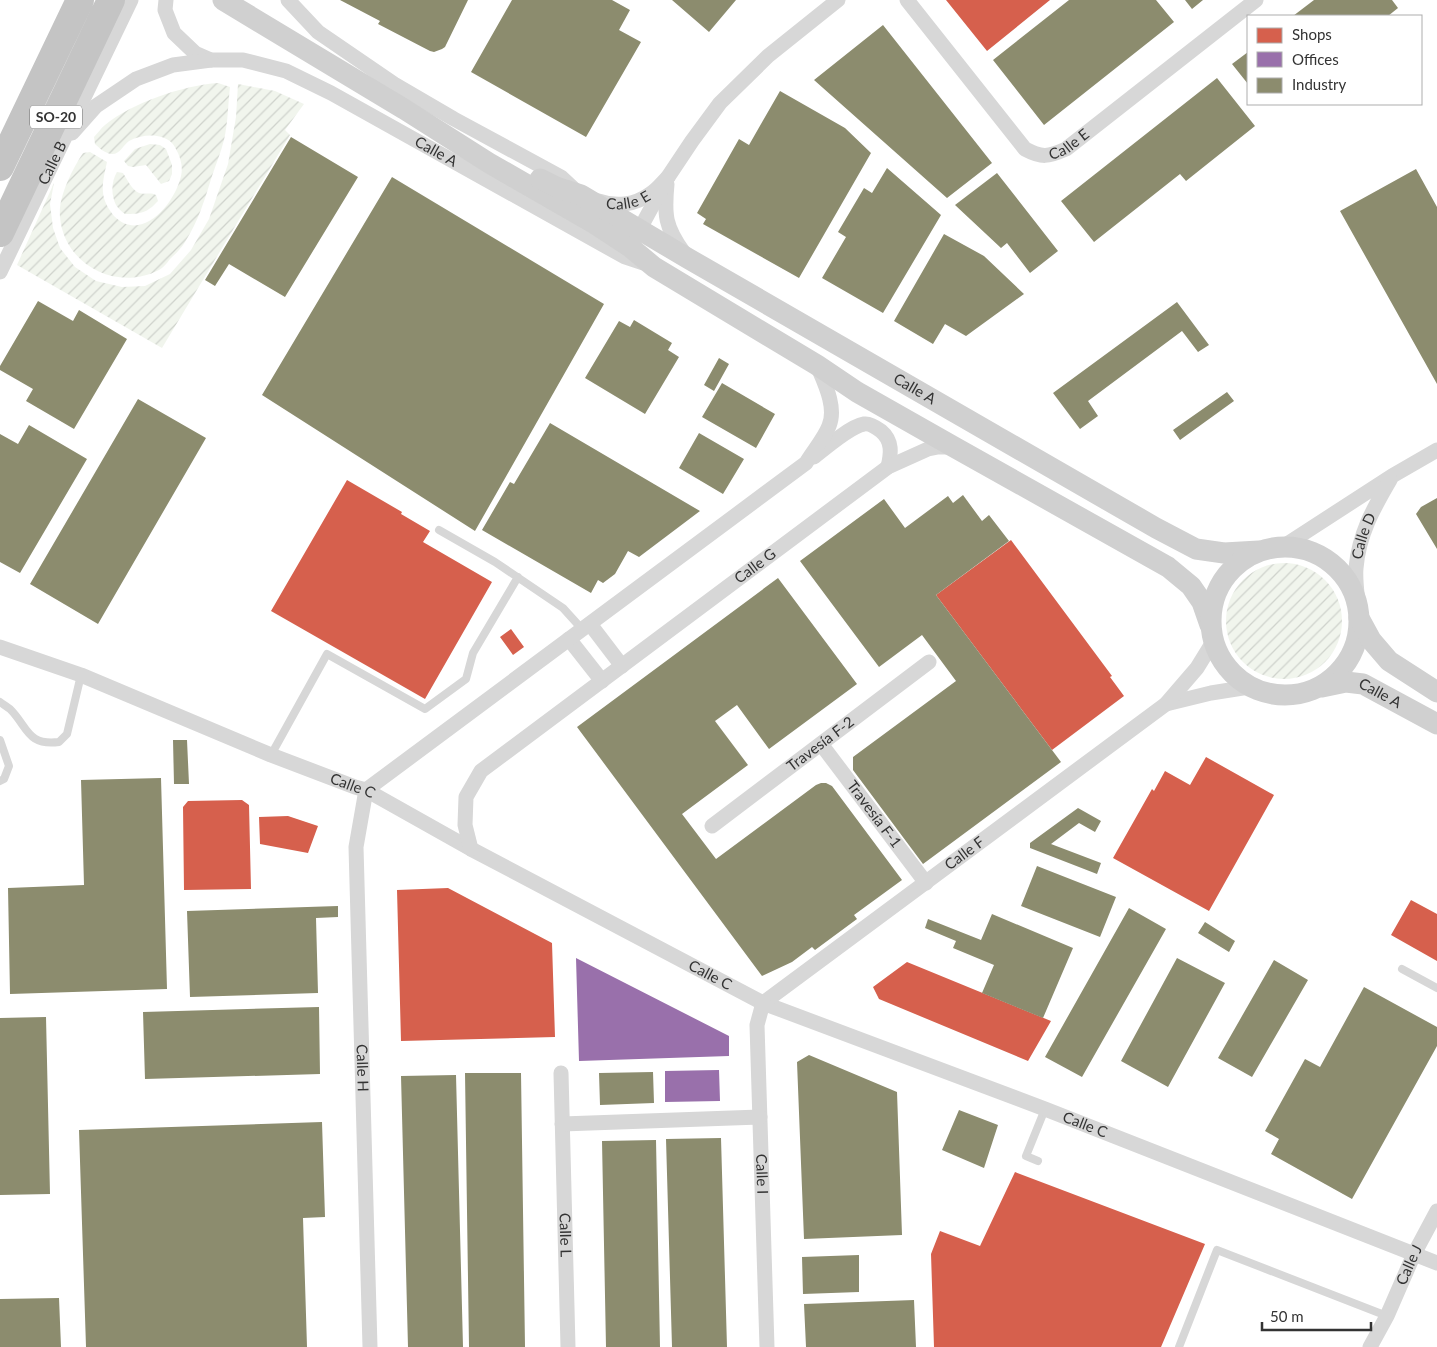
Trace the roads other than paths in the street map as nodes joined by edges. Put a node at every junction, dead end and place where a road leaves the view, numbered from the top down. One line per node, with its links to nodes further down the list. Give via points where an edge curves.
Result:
1 (80, 0): 13 (highway, SO-20)
2 (111, 0): 16 (highway, SO-20)
3 (131, 0): 12 (street, Calle B)
4 (166, 0): 10 (street, Calle A, via 165,10 174,33 195,53)
5 (223, 0): 11 (street, Calle A)
6 (288, 0): 15 (street, Calle A, via 318,32 394,84 561,177)
7 (838, 0): 14 (street, Calle E, via 768,56 720,103)
8 (907, 0): 9 (street, Calle E, via 1025,149 1037,156 1052,155 1066,149)
9 (1256, 0)
10 (211, 60): 12 (street, Calle A, via 172,65 136,79 96,106); 19 (street, Calle A, via 243,60 286,71 625,257)
11 (404, 109): 15 (street, Calle A, via 556,187); 17 (street, Calle A, via 488,163 595,224)
12 (60, 147): 20 (street, Calle B)
13 (0, 167)
14 (668, 177): 15 (street, Calle E, via 650,194 623,204 608,204); 17 (street, Calle E); 18 (street, Calle E, via 668,226)
15 (581, 195): 17 (street, Calle A)
16 (0, 233)
17 (635, 238): 18 (street, Calle A); 19 (street, Calle A)
18 (688, 259): 29 (street, Calle A, via 1196,549 1224,553)
19 (654, 267): 21 (street, Calle A)
20 (0, 272)
21 (817, 365): 22 (street, Calle A, via 857,392); 24 (street, via 827,390 831,420)
22 (954, 447): 25 (street, Calle G, via 928,450); 33 (street, Calle A, via 1168,567 1191,586 1202,602)
23 (1437, 450): 26 (street, Calle D)
24 (806, 463): 25 (street, via 864,424 874,426 890,442); 32 (street)
25 (888, 467): 37 (street, Calle G)
26 (1392, 476): 28 (street, Calle D); 31 (street, Calle D, via 1362,534 1356,569)
27 (438, 530): 30 (lane)
28 (1284, 546): 29 (street); 31 (street, via 1309,550 1330,562 1348,580)
29 (1259, 552): 33 (street, via 1238,563 1223,580 1213,602)
30 (518, 577): 32 (lane); 48 (lane, via 472,653 466,679 425,709 326,654)
31 (1359, 611): 41 (street, via 1360,628 1353,652 1340,673); 42 (street, Calle A, via 1371,640 1389,661)
32 (586, 626): 34 (street); 37 (street)
33 (1212, 633): 40 (street, via 1220,658 1230,672); 44 (street, Calle F, via 1197,668)
34 (569, 639): 39 (street); 50 (street)
35 (0, 647): 38 (street, Calle C)
36 (929, 662): 47 (street, Travesía F-2)
37 (622, 666): 39 (street, Calle G)
38 (81, 675): 43 (lane, via 68,734 60,742 41,742 29,734 10,709); 48 (street, Calle C)
39 (602, 681): 52 (street, Calle G, via 482,771 466,797 465,825)
40 (1249, 687): 41 (street, via 1272,695 1296,695); 44 (street, Calle F)
41 (1320, 688): 45 (street, Calle A, via 1346,682 1363,684)
42 (1437, 692)
43 (0, 702)
44 (1166, 704): 53 (street, Calle F)
45 (1437, 724)
46 (0, 740): 49 (lane, via 9,766)
47 (821, 744): 51 (street, Travesía F-2); 53 (street, Travesía F-1)
48 (271, 755): 50 (street, Calle C)
49 (0, 781)
50 (366, 790): 52 (street, Calle C); 66 (street, Calle H, via 356,847)
51 (712, 826)
52 (471, 849): 56 (street, Calle C)
53 (926, 883): 56 (street, Calle F)
54 (1402, 969): 55 (lane)
55 (1437, 988)
56 (763, 1003): 58 (street, Calle C); 59 (street, Calle I, via 757,1025)
57 (561, 1073): 60 (street, Calle L)
58 (1045, 1109): 61 (lane, via 1026,1156); 63 (street, Calle C)
59 (760, 1117): 60 (street); 68 (street, Calle I)
60 (562, 1124): 67 (street, Calle L)
61 (1038, 1161)
62 (1437, 1211): 63 (street, Calle J)
63 (1414, 1254): 64 (street, Calle C); 65 (street, Calle J)
64 (1437, 1263)
65 (1387, 1316): 69 (lane, via 1217,1250); 70 (street, Calle J)
66 (370, 1347)
67 (568, 1347)
68 (767, 1347)
69 (1179, 1347)
70 (1370, 1347)

